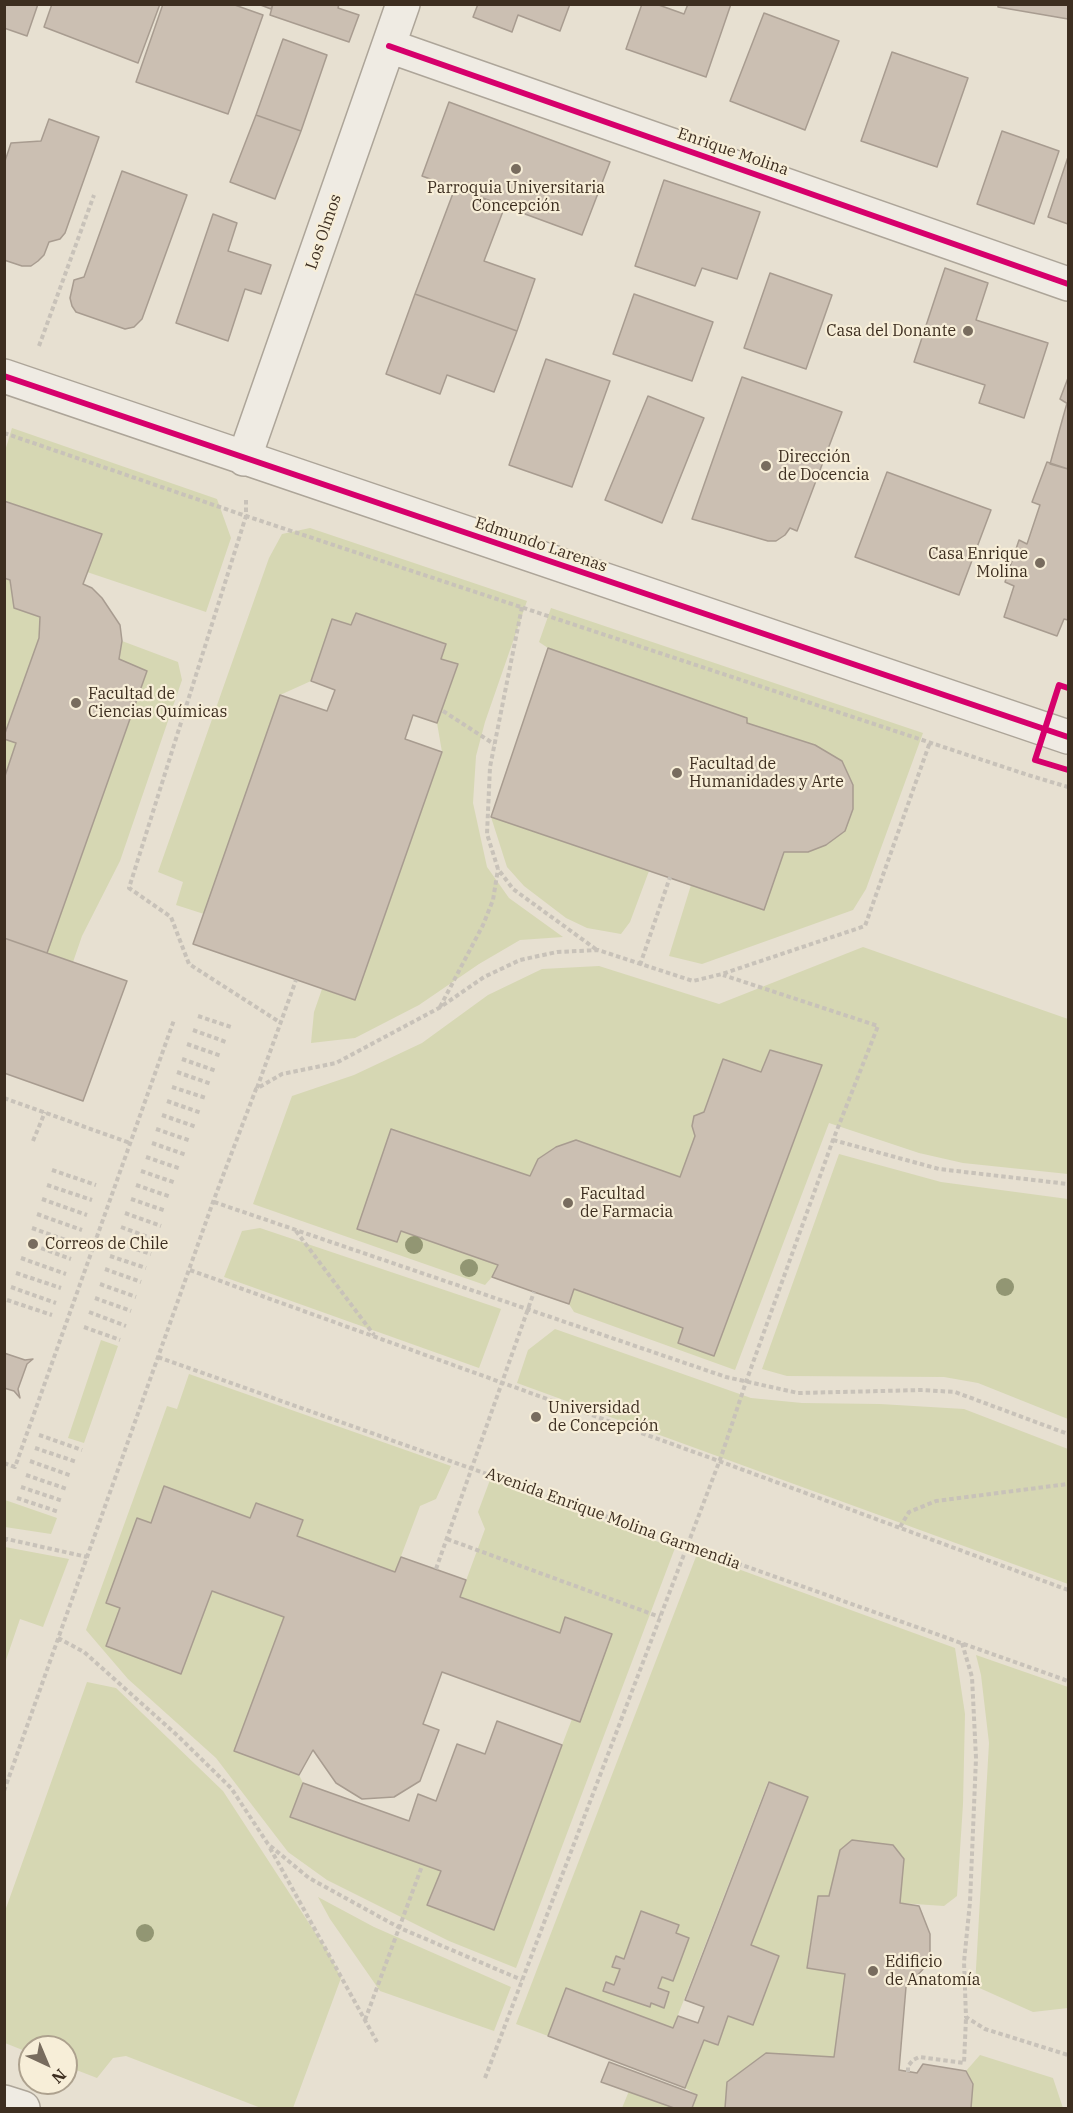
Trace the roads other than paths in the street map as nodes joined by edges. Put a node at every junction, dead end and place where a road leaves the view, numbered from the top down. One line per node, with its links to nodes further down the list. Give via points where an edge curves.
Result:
1 (403, 4): 2 (street, Los Olmos)
2 (388, 46): 3 (street, Enrique Molina); 5 (street, Los Olmos)
3 (1068, 284)
4 (15, 380): 5 (street, Edmundo Larenas)
5 (244, 459): 6 (street, Edmundo Larenas)
6 (1068, 737)
7 (4, 2102): 8 (street)
8 (23, 2109)

